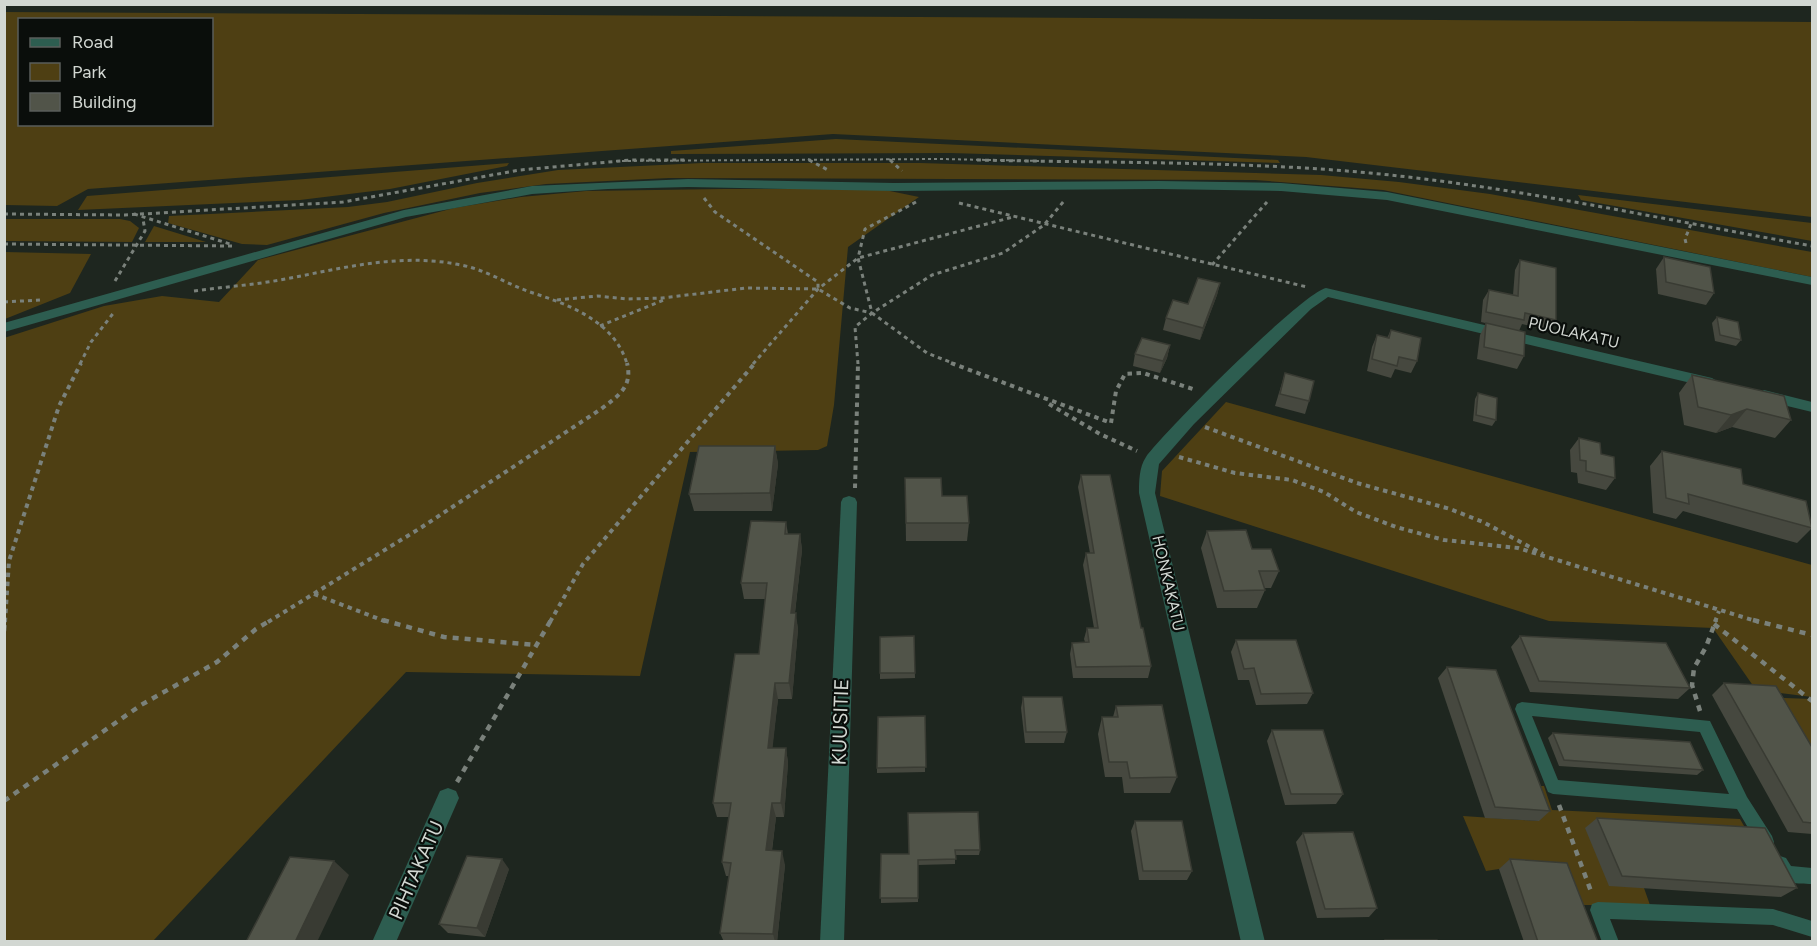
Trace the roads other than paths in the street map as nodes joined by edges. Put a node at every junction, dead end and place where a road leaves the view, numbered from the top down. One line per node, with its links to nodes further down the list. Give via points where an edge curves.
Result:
1 (1812, 280): 3 (street, via 1387,196 1281,187 688,183 532,190 476,198 393,217)
2 (1326, 292): 4 (street, PUOLAKATU); 14 (street, HONKAKATU, via 1306,306 1188,420 1151,462 1148,493)
3 (4, 328)
4 (1731, 388)
5 (1754, 393): 6 (street)
6 (1812, 407)
7 (849, 502): 13 (street, KUUSITIE)
8 (448, 798): 12 (street, PIHTAKATU)
9 (1741, 802): 9 (lane, via 1553,787 1522,710 1705,726); 10 (lane, via 1787,874)
10 (1812, 876)
11 (1812, 929): 15 (lane, via 1773,917 1598,910)
12 (384, 942)
13 (832, 942)
14 (1253, 942)
15 (1611, 942)

